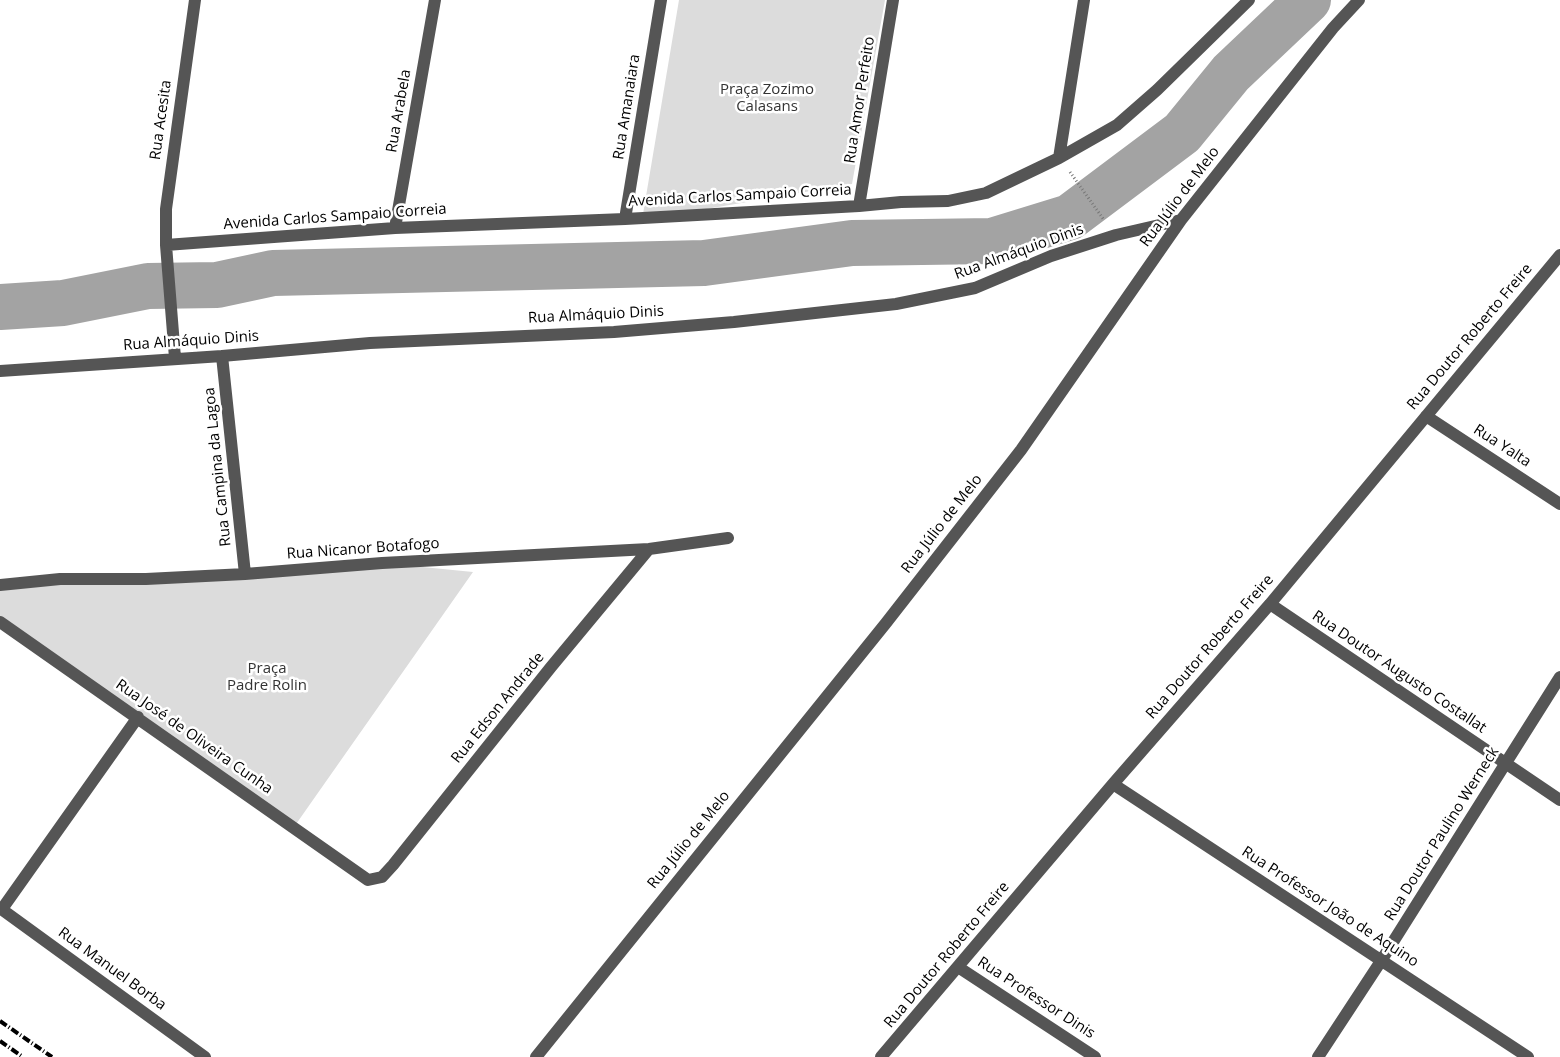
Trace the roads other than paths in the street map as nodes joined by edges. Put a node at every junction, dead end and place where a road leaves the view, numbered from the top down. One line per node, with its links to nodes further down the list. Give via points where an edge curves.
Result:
1 (195, 0): 13 (street, Rua Acesita, via 166,210)
2 (435, 0): 12 (street, Rua Arabela)
3 (662, 0): 10 (street, Rua Amanaiara)
4 (893, 0): 9 (street, Rua Amor Perfeito)
5 (1084, 0): 8 (street)
6 (1249, 0): 8 (street, Avenida Carlos Sampaio Correia, via 1117,125)
7 (1359, 0): 11 (street, Rua Júlio de Melo)
8 (1059, 158): 9 (street, Avenida Carlos Sampaio Correia, via 986,193 948,201)
9 (859, 206): 10 (street, Avenida Carlos Sampaio Correia)
10 (625, 219): 12 (street, Avenida Carlos Sampaio Correia)
11 (1180, 220): 15 (street, Rua Almáquio Dinis, via 1116,235 1051,256 975,288 896,304 614,332 370,343); 36 (street, Rua Júlio de Melo, via 1014,458 886,623)
12 (395, 228): 13 (street, Avenida Carlos Sampaio Correia)
13 (166, 245): 16 (street, Rua Acesita)
14 (1560, 256): 18 (street, Rua Doutor Roberto Freire)
15 (222, 356): 16 (street, Rua Almáquio Dinis); 22 (street, Rua Campina da Lagoa)
16 (175, 358): 17 (street, Rua Almáquio Dinis)
17 (0, 371)
18 (1426, 416): 19 (street, Rua Yalta); 24 (street, Rua Doutor Roberto Freire)
19 (1560, 504)
20 (728, 538): 21 (street, Rua Nicanor Botafogo)
21 (649, 549): 22 (street, Rua Nicanor Botafogo, via 392,562); 31 (street, Rua Edson Andrade, via 393,866 382,877)
22 (245, 574): 23 (street, Rua Nicanor Botafogo, via 60,579)
23 (0, 585)
24 (1270, 604): 28 (street, Rua Doutor Augusto Costallat); 29 (street, Rua Doutor Roberto Freire)
25 (0, 622): 27 (street, Rua José de Oliveira Cunha)
26 (1560, 677): 28 (street, Rua Doutor Paulino Werneck)
27 (138, 717): 31 (street, Rua José de Oliveira Cunha); 32 (street)
28 (1505, 764): 30 (street, Rua Doutor Augusto Costallat); 33 (street, Rua Doutor Paulino Werneck)
29 (1113, 784): 33 (street, Rua Professor João de Aquino); 34 (street, Rua Doutor Roberto Freire)
30 (1560, 800)
31 (368, 880)
32 (1, 909): 35 (street, Rua Manuel Borba)
33 (1381, 961): 39 (street, Rua Doutor Paulino Werneck); 40 (street, Rua Professor João de Aquino)
34 (958, 967): 37 (street, Rua Doutor Roberto Freire); 38 (street, Rua Professor Dinis)
35 (205, 1057)
36 (536, 1057)
37 (881, 1057)
38 (1095, 1057)
39 (1318, 1057)
40 (1528, 1057)

